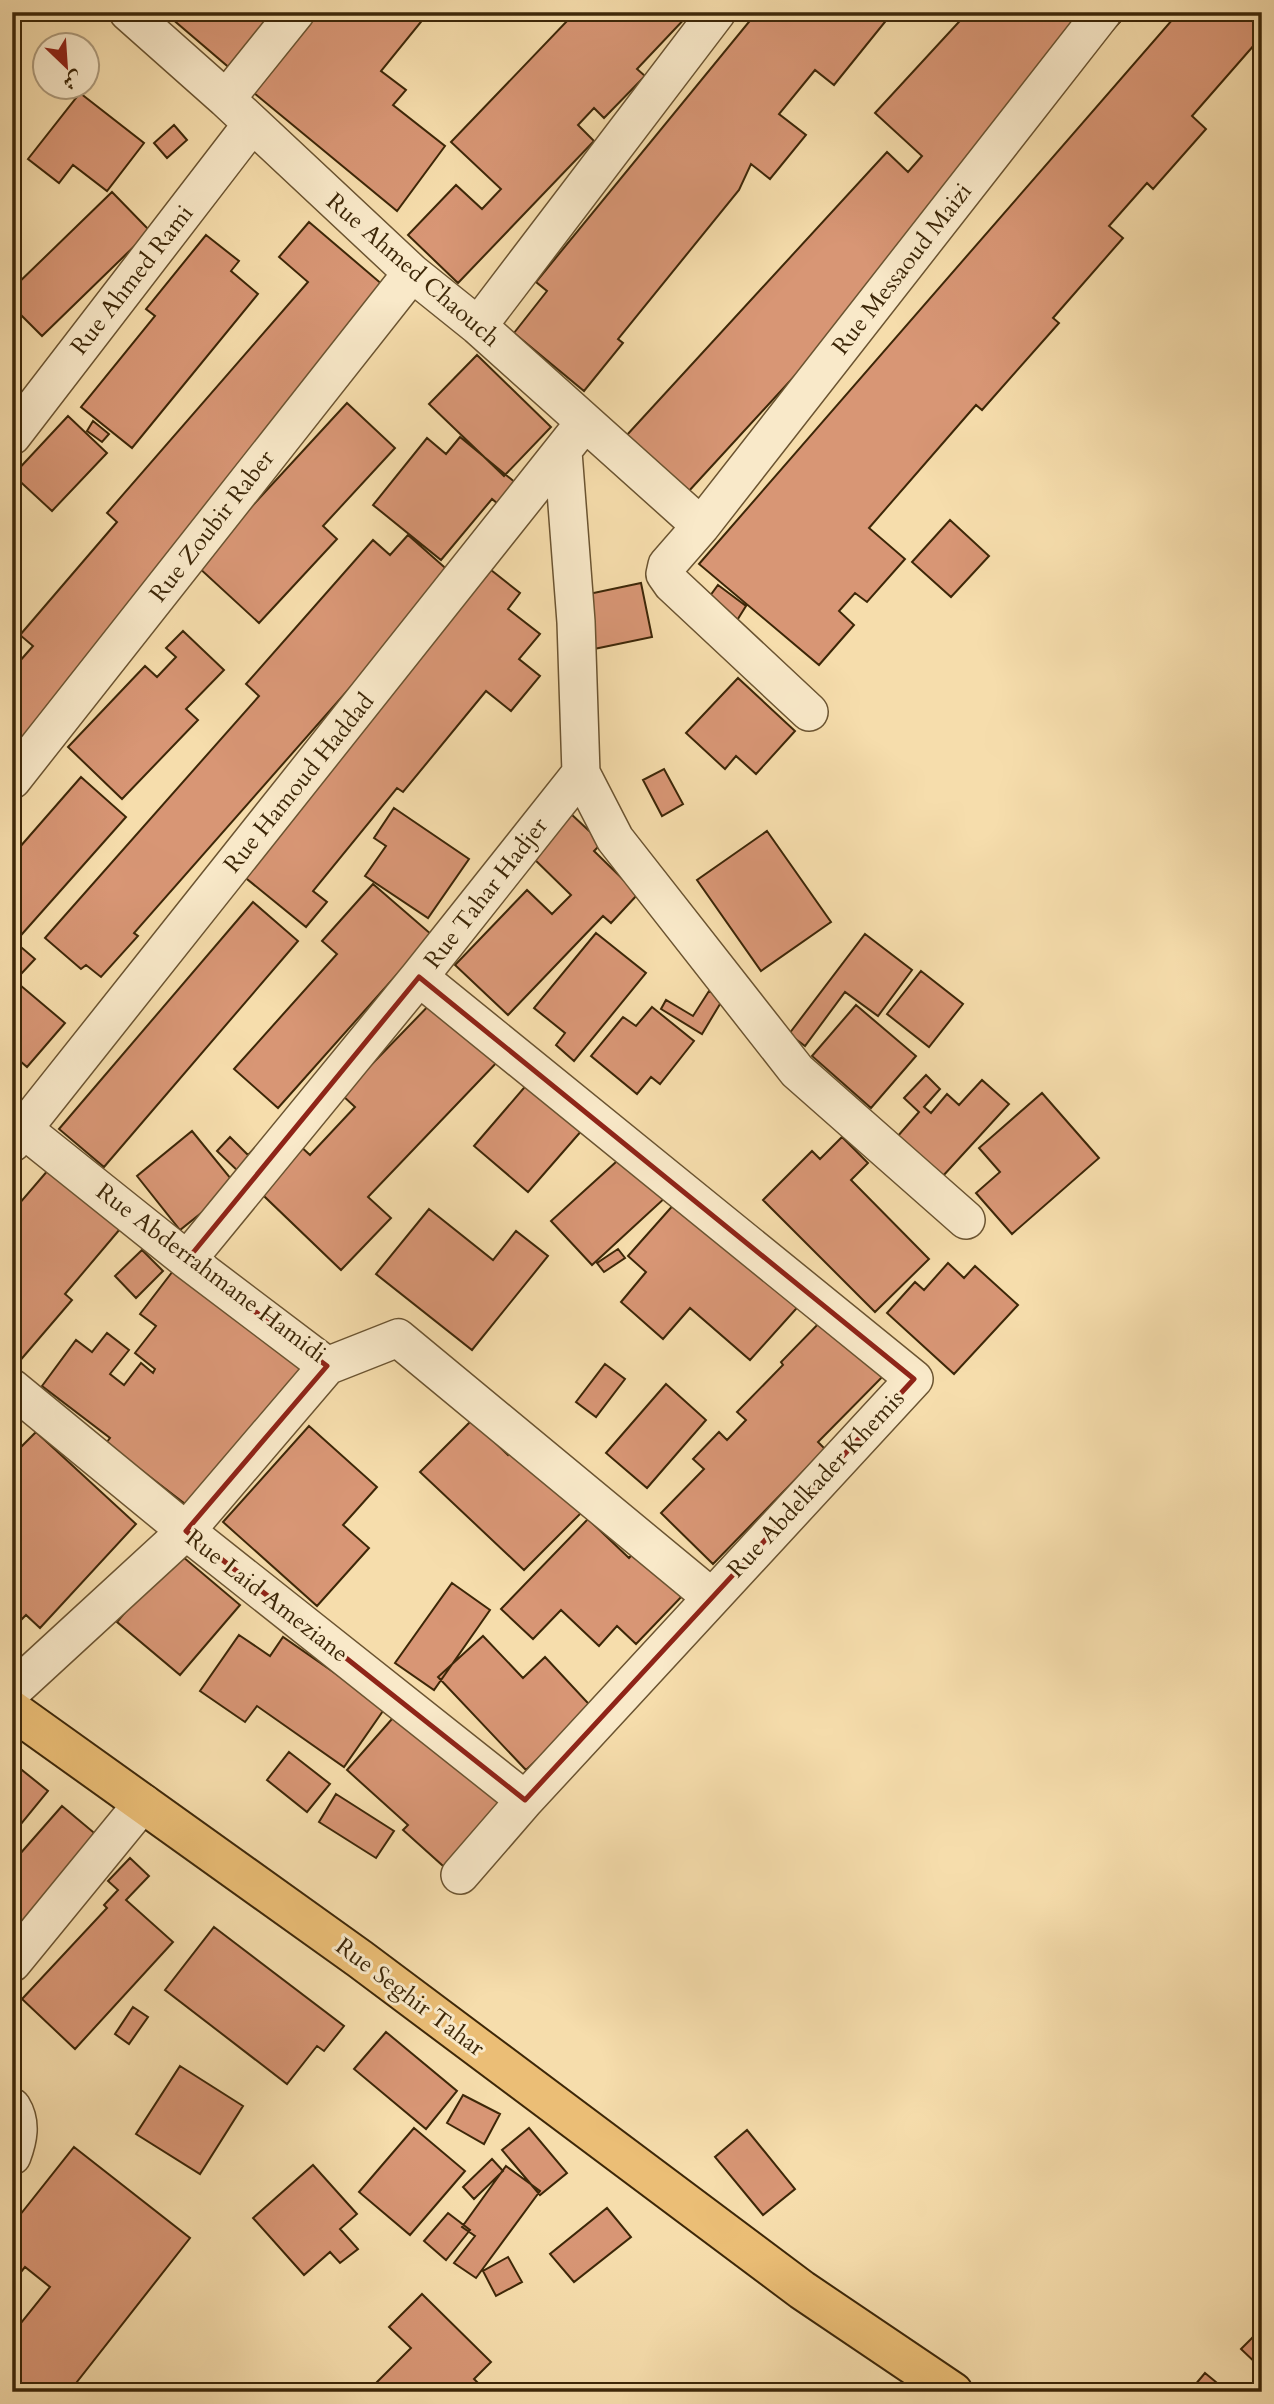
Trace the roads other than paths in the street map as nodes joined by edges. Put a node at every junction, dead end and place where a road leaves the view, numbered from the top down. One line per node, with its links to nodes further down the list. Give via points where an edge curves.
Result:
1 (128, 12): 5 (street, Rue Ahmed Chaouch)
2 (296, 12): 5 (street)
3 (717, 12): 8 (street)
4 (1103, 12): 12 (street, Rue Messaoud Maizi)
5 (226, 99): 6 (street, Rue Ahmed Chaouch)
6 (252, 124): 7 (street, Rue Ahmed Chaouch); 10 (street, Rue Ahmed Rami)
7 (412, 273): 8 (street, Rue Ahmed Chaouch); 15 (street, Rue Zoubir Raber)
8 (478, 326): 9 (street, Rue Ahmed Chaouch)
9 (585, 422): 11 (street, Rue Hamoud Haddad); 12 (street, Rue Ahmed Chaouch)
10 (12, 436)
11 (564, 452): 14 (street); 17 (street, Rue Hamoud Haddad)
12 (701, 526): 13 (street, Rue Messaoud Maizi, via 667,565 665,574)
13 (809, 712)
14 (581, 773): 16 (street, Rue Tahar Hadjer); 18 (street, via 615,839 797,1071)
15 (12, 780)
16 (419, 977): 19 (street, Rue Tahar Hadjer); 23 (street, Rue Abdelkader Khemis, via 914,1378)
17 (16, 1131): 19 (street, Rue Abderrahmane Hamidi)
18 (966, 1220)
19 (187, 1260): 20 (street, Rue Abderrahmane Hamidi)
20 (327, 1366): 22 (street); 23 (street, Rue Abderrahmane Hamidi, via 398,1338)
21 (12, 1388): 22 (street, Rue Laid Ameziane)
22 (186, 1531): 24 (street); 26 (street, Rue Laid Ameziane)
23 (711, 1597): 26 (street, Rue Abdelkader Khemis)
24 (12, 1691)
25 (12, 1710): 27 (main road, Rue Seghir Tahar)
26 (525, 1800): 28 (street, Rue Abdelkader Khemis)
27 (143, 1803): 29 (street); 32 (main road, Rue Seghir Tahar, via 360,1959 802,2290)
28 (460, 1875)
29 (12, 1963)
30 (12, 2108): 31 (street, via 19,2138)
31 (12, 2156)
32 (953, 2392)

